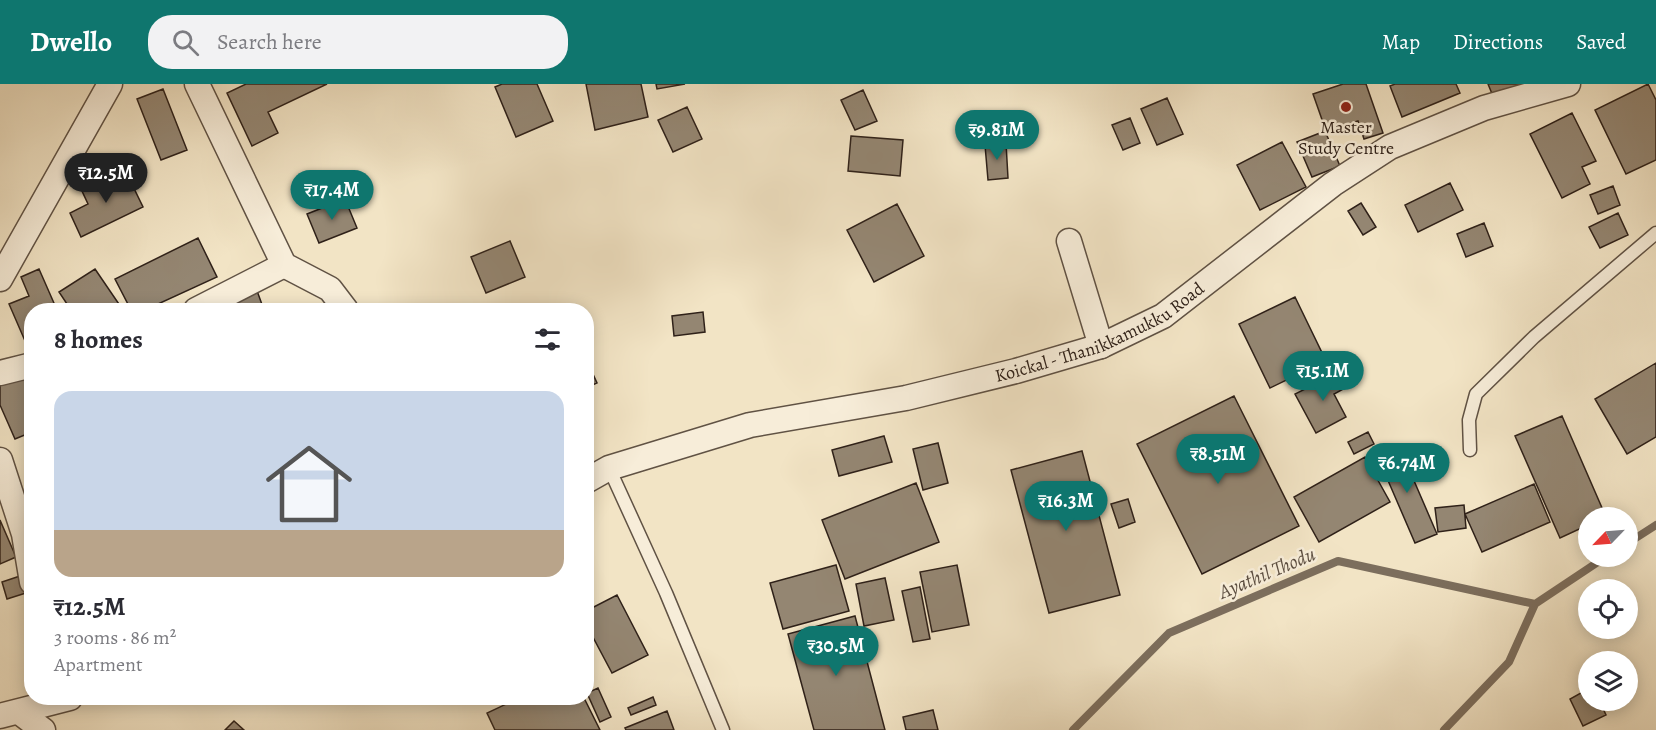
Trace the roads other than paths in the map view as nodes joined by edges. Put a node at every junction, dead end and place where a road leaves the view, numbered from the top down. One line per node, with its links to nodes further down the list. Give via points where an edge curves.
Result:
1 (110, 84): 7 (street)
2 (197, 84): 6 (street)
3 (1568, 84): 10 (street, Koickal - Thanikkamukku Road, via 1484,108 1390,147 1333,184 1163,316)
4 (1656, 233): 13 (lane, via 1534,337 1476,394 1469,420)
5 (1069, 241): 10 (street)
6 (284, 265): 8 (street); 9 (street, via 330,289)
7 (0, 279)
8 (210, 303)
9 (341, 303)
10 (1101, 346): 15 (street, Koickal - Thanikkamukku Road, via 906,398 750,425)
11 (24, 367): 12 (street)
12 (0, 374)
13 (1470, 450)
14 (0, 460): 17 (street)
15 (609, 468): 16 (street, Koickal - Thanikkamukku Road); 21 (lane)
16 (594, 476)
17 (24, 534)
18 (43, 705): 19 (street)
19 (10, 714): 20 (street)
20 (44, 730)
21 (723, 730)

